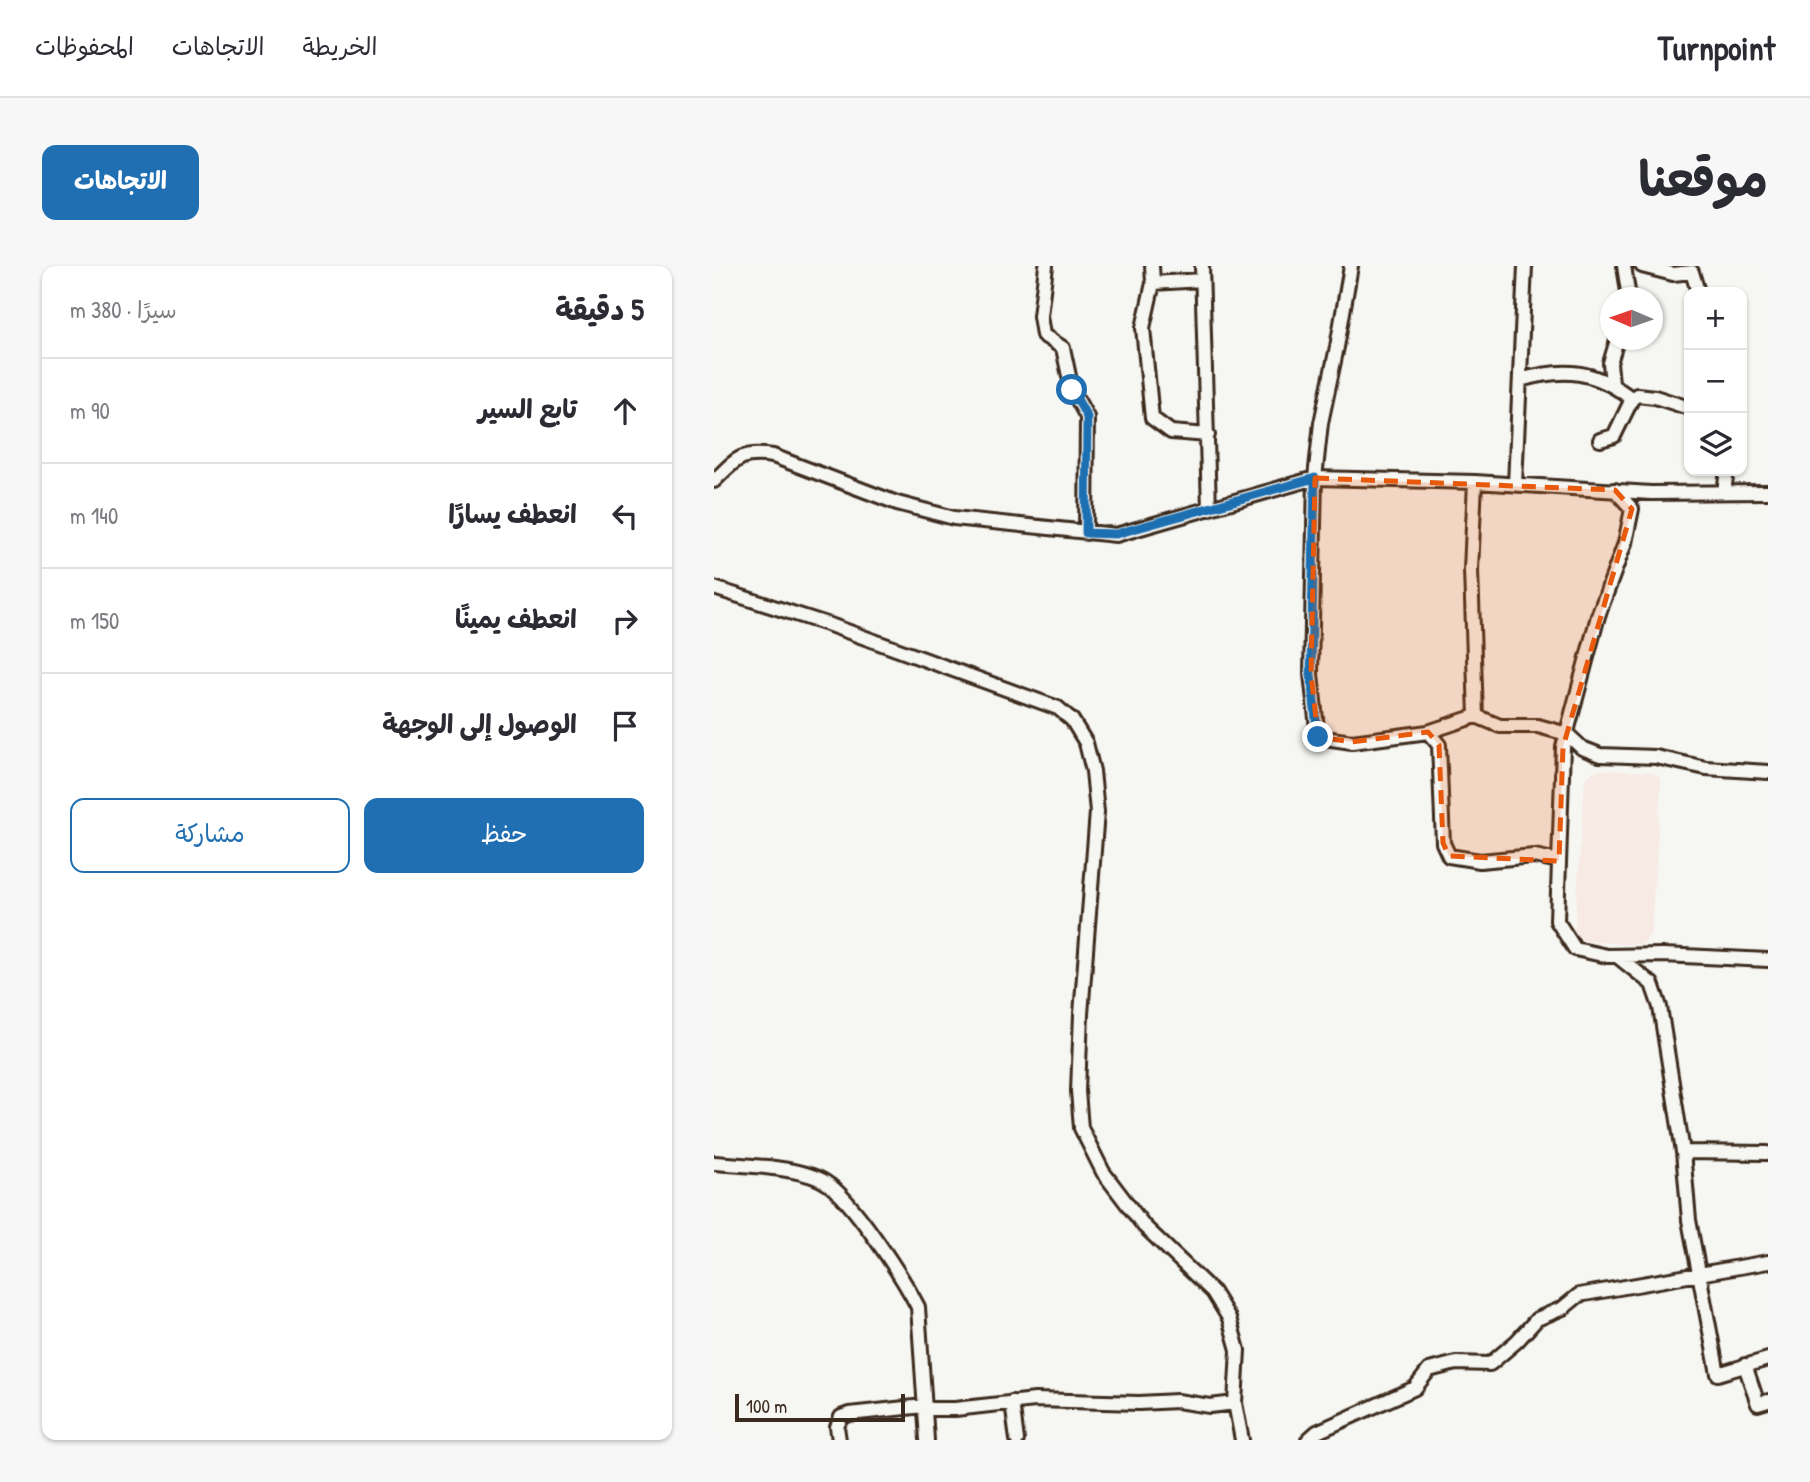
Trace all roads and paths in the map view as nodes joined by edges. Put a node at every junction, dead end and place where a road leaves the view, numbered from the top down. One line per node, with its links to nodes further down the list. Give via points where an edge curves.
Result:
1 (1046, 266): 31 (street, via 1040,316 1043,335 1063,348 1072,390 1087,417)
2 (1152, 266): 10 (street)
3 (1202, 266): 9 (street)
4 (1351, 266): 21 (street)
5 (1525, 266): 14 (street)
6 (1624, 266): 11 (street)
7 (1642, 266): 8 (street, via 1673,274)
8 (1692, 269): 12 (street)
9 (1202, 280): 10 (street); 18 (street)
10 (1153, 283): 18 (street, via 1143,328 1152,418 1171,432)
11 (1627, 287)
12 (1697, 287)
13 (1614, 350): 15 (street, via 1609,363)
14 (1520, 380): 15 (street, via 1556,371); 24 (street)
15 (1612, 383): 16 (street)
16 (1632, 399): 17 (street, via 1637,395 1656,397); 19 (street, via 1618,431)
17 (1684, 406)
18 (1208, 435): 29 (street)
19 (1600, 440)
20 (1726, 476): 26 (street)
21 (1315, 478): 23 (street); 29 (street); 34 (street, via 1311,674 1318,737 1352,742)
22 (714, 481): 31 (street, via 737,457 754,453 954,518)
23 (1475, 482): 24 (street); 33 (street, via 1471,569)
24 (1515, 484): 25 (street)
25 (1615, 490): 28 (street); 30 (street)
26 (1724, 492): 27 (street); 28 (street)
27 (1768, 492)
28 (1651, 493): 30 (street)
29 (1209, 509): 31 (street, via 1116,534)
30 (1632, 509): 35 (street)
31 (1086, 533)
32 (714, 588): 49 (street, via 1058,708 1078,727 1089,751 1097,812 1081,1014 1081,1128 1103,1172 1144,1226 1213,1292 1229,1318 1238,1350)
33 (1476, 716): 34 (street); 35 (street, via 1500,726 1538,726)
34 (1428, 732): 37 (street, via 1439,745 1443,843 1449,856 1480,861 1534,856)
35 (1567, 734): 36 (street, via 1582,748 1600,755 1656,757 1706,768); 37 (street)
36 (1768, 772)
37 (1559, 861): 38 (street, via 1557,921 1575,949)
38 (1617, 956): 39 (street); 40 (street, via 1652,984 1660,1007)
39 (1768, 960)
40 (1683, 1152): 41 (street); 44 (street)
41 (1768, 1153)
42 (714, 1163): 50 (street, via 804,1174 825,1181 842,1196 918,1307)
43 (1768, 1262): 44 (street)
44 (1699, 1274): 46 (street, via 1718,1374); 55 (street, via 1579,1295 1537,1319 1490,1364 1456,1363 1429,1370 1415,1388)
45 (1768, 1359): 46 (street)
46 (1745, 1365): 47 (street, via 1758,1404)
47 (1768, 1401)
48 (1012, 1402): 49 (street, via 1177,1401 1210,1406); 50 (street, via 955,1409); 53 (street)
49 (1235, 1402): 54 (street)
50 (924, 1406): 51 (street, via 849,1414 837,1427); 52 (street)
51 (839, 1440)
52 (927, 1440)
53 (1017, 1440)
54 (1242, 1440)
55 (1308, 1440)

